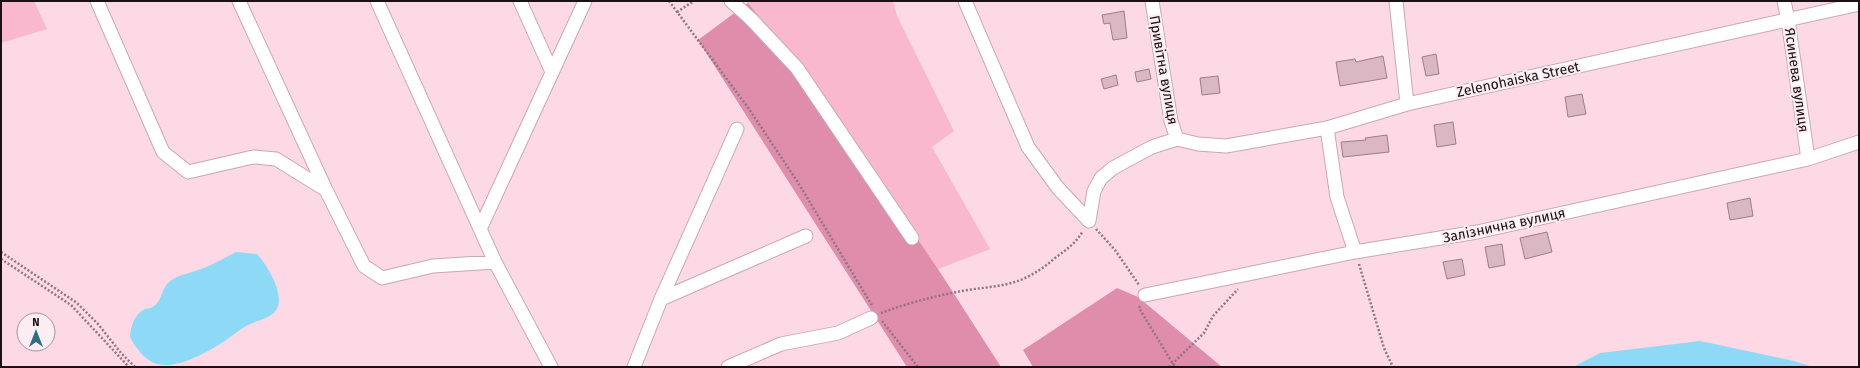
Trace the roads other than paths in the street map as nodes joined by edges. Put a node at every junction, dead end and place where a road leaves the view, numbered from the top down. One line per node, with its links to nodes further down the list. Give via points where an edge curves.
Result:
1 (97, 1): 20 (street, via 163,152 188,172 253,157 276,159)
2 (239, 1): 20 (street)
3 (377, 1): 21 (street)
4 (520, 1): 13 (street)
5 (584, 1): 13 (street)
6 (731, 1): 23 (street, via 751,18 797,68)
7 (965, 1): 17 (street, via 1028,147 1058,188 1089,221 1094,191 1101,178 1113,168 1152,147)
8 (1152, 1): 17 (street, Привітна вулиця, via 1171,121)
9 (1396, 1): 14 (street)
10 (1784, 1): 12 (street, Ясинева вулиця)
11 (1859, 4): 12 (street, Zelenohaiska Street)
12 (1788, 20): 14 (street, Zelenohaiska Street); 19 (street, Ясинева вулиця)
13 (552, 72): 21 (street)
14 (1407, 104): 15 (street, Zelenohaiska Street)
15 (1327, 128): 17 (street, Zelenohaiska Street, via 1226,146); 24 (street, via 1336,197)
16 (737, 129): 27 (street)
17 (1177, 140)
18 (1859, 142): 19 (street, Залізнична вулиця)
19 (1808, 159): 24 (street, Залізнична вулиця, via 1477,232)
20 (326, 190): 25 (street, via 364,266 382,278 433,266)
21 (480, 229): 25 (street)
22 (806, 236): 27 (street)
23 (912, 238)
24 (1355, 252): 26 (street, Залізнична вулиця)
25 (495, 262): 29 (street)
26 (1145, 296)
27 (661, 299): 30 (street)
28 (874, 316): 31 (street, via 838,333 781,344)
29 (551, 367)
30 (634, 367)
31 (728, 367)

